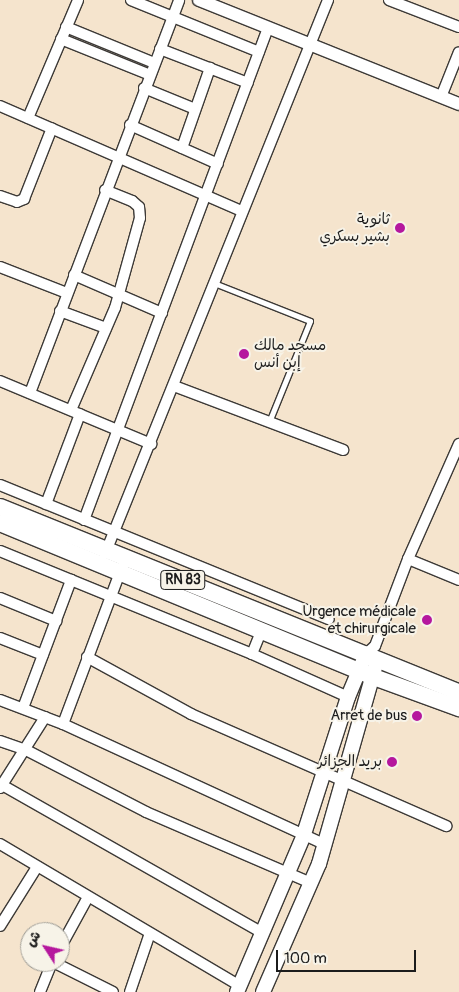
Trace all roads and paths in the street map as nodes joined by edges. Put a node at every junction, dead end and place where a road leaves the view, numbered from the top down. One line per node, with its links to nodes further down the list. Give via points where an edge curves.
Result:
1 (78, 0): 9 (street)
2 (131, 0): 8 (street)
3 (179, 0): 8 (street)
4 (199, 0): 10 (street)
5 (328, 0): 13 (street)
6 (389, 0): 7 (street)
7 (403, 3): 11 (street)
8 (172, 17): 14 (street); 15 (street)
9 (66, 27): 12 (street); 17 (street)
10 (268, 28): 13 (street); 15 (street)
11 (459, 28)
12 (61, 39): 19 (street); 26 (street)
13 (309, 46): 22 (street); 35 (street)
14 (160, 49): 17 (street); 18 (street)
15 (259, 52): 20 (street)
16 (459, 52): 22 (street)
17 (154, 63): 19 (street)
18 (210, 68): 20 (street); 25 (street)
19 (150, 75): 21 (street)
20 (248, 83): 31 (street)
21 (144, 88): 25 (street); 27 (street)
22 (441, 98): 23 (street)
23 (459, 104)
24 (0, 106): 26 (street)
25 (195, 109): 29 (street)
26 (28, 118): 28 (street)
27 (130, 125): 29 (street); 30 (street)
28 (52, 128): 30 (street); 34 (street, via 24,198 17,202)
29 (182, 148): 31 (street)
30 (118, 156): 32 (street); 33 (street)
31 (218, 164): 33 (street)
32 (105, 190): 37 (street); 39 (street, via 139,207 140,218)
33 (207, 194): 35 (street); 42 (street)
34 (0, 196)
35 (242, 210): 38 (street)
36 (0, 267): 40 (street)
37 (74, 275): 39 (street); 40 (street)
38 (214, 283): 45 (street); 48 (lane, via 310,321)
39 (117, 293): 42 (street); 43 (street, via 117,302)
40 (67, 294): 41 (street)
41 (60, 311): 43 (street); 46 (street)
42 (162, 313): 49 (street)
43 (106, 328): 47 (street)
44 (1, 384): 46 (street)
45 (174, 386): 48 (street); 50 (street)
46 (30, 393): 47 (street)
47 (75, 412): 49 (street); 54 (street)
48 (269, 422): 52 (street)
49 (118, 430): 50 (street); 56 (street)
50 (151, 444): 58 (street)
51 (459, 444): 61 (street)
52 (342, 450)
53 (0, 485): 54 (street)
54 (46, 504): 56 (street)
55 (0, 507): 60 (main road, RN 83)
56 (84, 520): 58 (street)
57 (2, 528): 60 (main road, RN 83)
58 (115, 532): 60 (street); 65 (street)
59 (0, 551): 63 (street)
60 (104, 557): 62 (main road, RN 83)
61 (408, 559): 64 (street); 73 (street)
62 (123, 564): 66 (street); 68 (main road, RN 83); 71 (main road, RN 83)
63 (71, 580): 66 (street); 70 (street)
64 (459, 580)
65 (254, 590): 68 (street); 69 (street)
66 (111, 596): 74 (street); 76 (street)
67 (0, 598): 70 (street)
68 (248, 606): 73 (main road, RN 83)
69 (329, 619)
70 (56, 621): 75 (street)
71 (262, 629): 74 (street); 77 (main road, RN 83)
72 (0, 638): 75 (street)
73 (373, 653): 77 (main road); 78 (main road, RN 83)
74 (252, 654): 79 (street)
75 (43, 655): 81 (street)
76 (87, 657): 84 (street); 87 (street, via 190,714)
77 (364, 673): 78 (main road, RN 83); 79 (main road); 88 (main road)
78 (449, 693): 82 (main road, RN 83)
79 (348, 697): 87 (main road)
80 (0, 700): 81 (street)
81 (22, 708): 83 (street)
82 (459, 708)
83 (45, 717): 84 (street); 86 (street)
84 (63, 724): 91 (street)
85 (0, 741): 86 (street)
86 (26, 750): 89 (street); 95 (street, via 146,812)
87 (323, 772): 88 (street); 91 (main road)
88 (343, 782): 90 (street); 93 (main road)
89 (1, 787): 101 (street)
90 (446, 826)
91 (303, 837): 93 (street); 95 (main road)
92 (0, 844): 94 (street)
93 (326, 845): 96 (main road)
94 (37, 867): 97 (street); 98 (street)
95 (289, 874): 96 (street); 101 (main road)
96 (311, 883): 108 (main road)
97 (88, 897): 99 (street); 100 (street)
98 (0, 926)
99 (70, 930)
100 (150, 933): 104 (street); 107 (street)
101 (263, 933): 104 (main road)
102 (70, 971): 106 (street)
103 (48, 972): 105 (street)
104 (238, 989)
105 (40, 992)
106 (112, 992)
107 (130, 992)
108 (263, 992)

